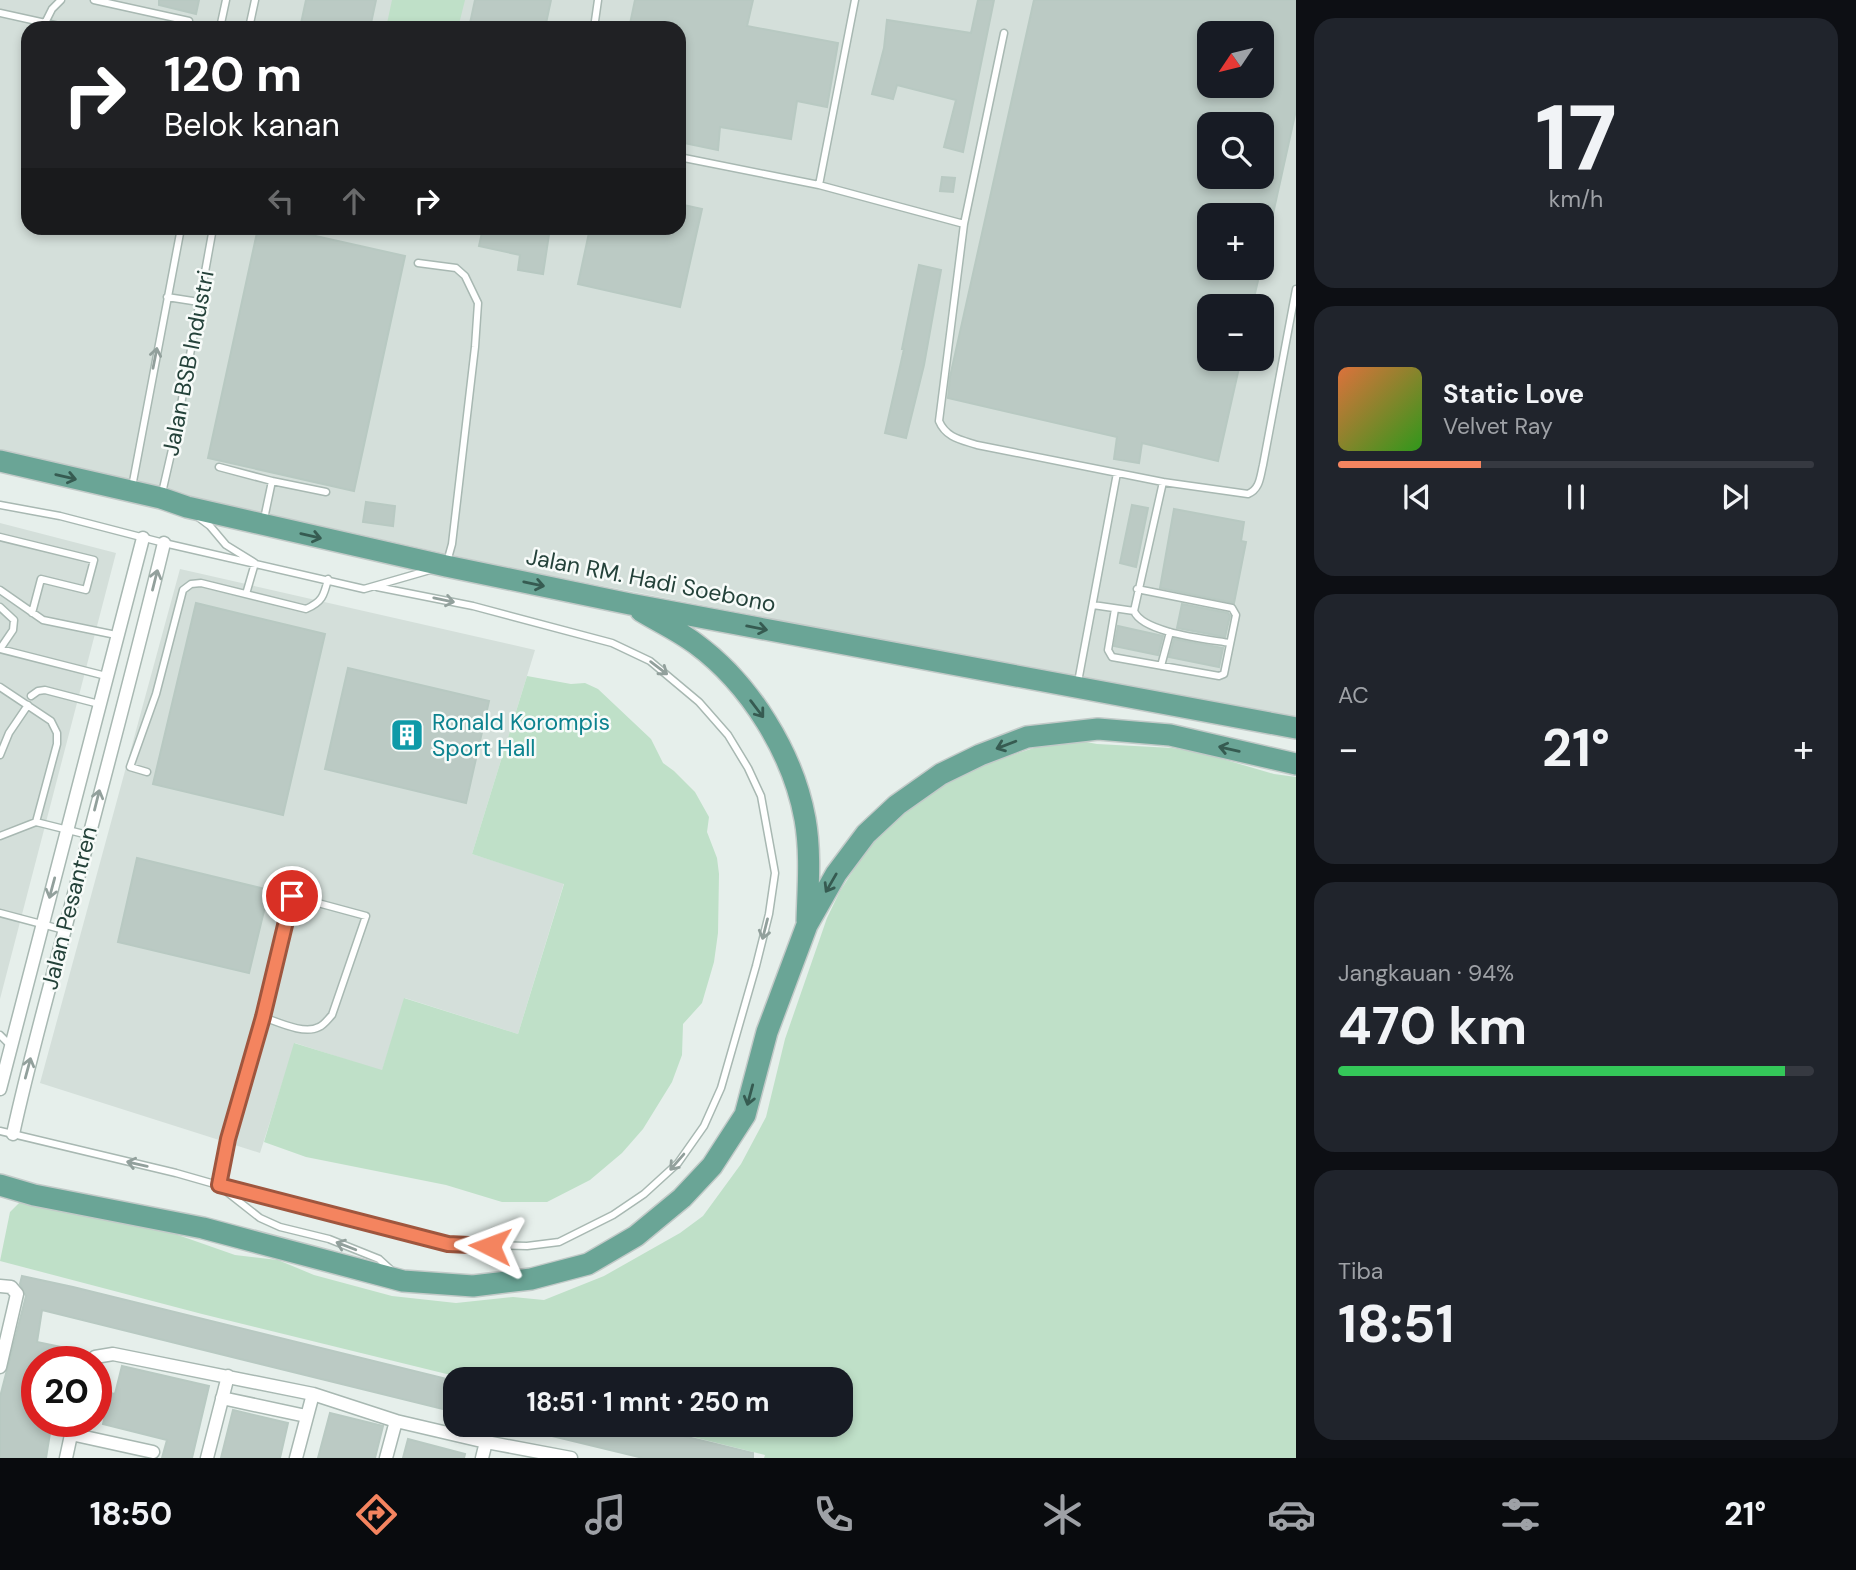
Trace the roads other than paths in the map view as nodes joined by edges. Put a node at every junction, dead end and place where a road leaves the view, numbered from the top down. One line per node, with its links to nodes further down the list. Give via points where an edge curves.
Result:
1 (61, 0): 9 (lane)
2 (94, 0): 10 (lane)
3 (226, 0): 11 (lane)
4 (255, 0): 12 (lane)
5 (598, 0): 13 (lane)
6 (855, 0): 16 (lane)
7 (0, 13): 8 (lane)
8 (36, 21)
9 (46, 21)
10 (189, 21)
11 (222, 21)
12 (250, 21)
13 (595, 21)
14 (1004, 33): 17 (lane)
15 (686, 158): 16 (lane)
16 (819, 185): 17 (lane)
17 (964, 224): 26 (lane, via 939,412 942,430 977,445)
18 (180, 235): 22 (lane, Jalan BSB Industri)
19 (212, 235): 23 (lane, Jalan BSB Industri)
20 (418, 263): 39 (lane, via 456,268 466,275 478,303)
21 (1296, 289): 28 (lane, via 1258,486 1248,494)
22 (167, 297): 23 (lane); 29 (lane, Jalan BSB Industri, one-way to 22)
23 (199, 302): 31 (lane, Jalan BSB Industri)
24 (0, 461): 29 (main road, Jalan RM. Hadi Soebono, one-way to 29)
25 (219, 467): 27 (lane)
26 (1117, 472): 28 (lane); 46 (lane)
27 (272, 481): 30 (lane); 34 (lane)
28 (1163, 482): 42 (lane)
29 (132, 492): 31 (main road, Jalan RM. Hadi Soebono)
30 (326, 492)
31 (161, 498): 33 (main road, Jalan RM. Hadi Soebono)
32 (0, 505): 36 (lane)
33 (187, 507): 34 (main road, Jalan RM. Hadi Soebono); 38 (lane, via 226,545)
34 (263, 525): 39 (main road, Jalan RM. Hadi Soebono, one-way to 39)
35 (0, 537): 50 (lane, via 94,560 86,590 41,579)
36 (143, 538): 37 (lane); 52 (street, Jalan Pesantren)
37 (164, 543): 38 (lane); 56 (street, Jalan Pesantren, one-way to 37)
38 (255, 563): 40 (lane); 44 (lane)
39 (446, 566): 41 (lane); 45 (main road, Jalan RM. Hadi Soebono, one-way to 45)
40 (328, 579): 41 (lane, via 364,589); 44 (lane, via 324,598 306,609)
41 (377, 586): 79 (lane, one-way to 79, via 612,643 650,661 699,702 728,735 761,796 775,873 759,953 721,1087 704,1126 678,1163 643,1194 581,1232 527,1246 448,1244)
42 (1138, 589): 49 (lane); 53 (lane, via 1232,608 1236,615)
43 (0, 590): 50 (lane)
44 (246, 594): 65 (lane, via 201,583 191,583 183,590 156,694 130,767)
45 (630, 604): 58 (main road, Jalan RM. Hadi Soebono, one-way to 58); 72 (main road, one-way to 72, via 696,645 740,685 766,720 794,779 805,819)
46 (1093, 605): 48 (lane); 58 (lane)
47 (0, 607): 55 (lane, via 14,620 0,649)
48 (1115, 609): 49 (lane); 54 (lane, via 1110,655)
49 (1134, 611): 51 (lane, via 1144,623)
50 (32, 613): 52 (lane, via 43,620)
51 (1170, 632): 53 (lane); 54 (lane)
52 (116, 635): 55 (street, Jalan Pesantren)
53 (1230, 643): 54 (lane, via 1222,675)
54 (1161, 666)
55 (106, 676): 56 (street); 60 (street, Jalan Pesantren)
56 (130, 683): 68 (street, Jalan Pesantren, one-way to 56)
57 (0, 687): 61 (lane)
58 (1077, 688): 62 (main road, Jalan RM. Hadi Soebono)
59 (31, 696): 60 (lane, via 46,690)
60 (99, 704): 67 (street, Jalan Pesantren)
61 (28, 705): 63 (lane); 66 (lane, via 51,721 57,733)
62 (1296, 728)
63 (0, 755)
64 (1296, 764): 72 (main road, one-way to 72, via 1170,735 1098,729 1027,737 941,774 897,805 866,834 835,874)
65 (146, 772)
66 (36, 822): 67 (lane); 69 (lane)
67 (68, 830): 68 (lane); 71 (street, Jalan Pesantren, one-way to 71)
68 (88, 835): 73 (street, Jalan Pesantren)
69 (0, 836)
70 (0, 913): 71 (lane)
71 (42, 925): 73 (lane); 76 (street, Jalan Pesantren)
72 (807, 925): 81 (main road, one-way to 81, via 767,1032 745,1115 712,1166 682,1198 636,1236 588,1264 531,1279 473,1286)
73 (64, 930): 78 (street, Jalan Pesantren, one-way to 73)
74 (263, 1017): 74 (lane, via 310,1029 332,1016 366,916 292,896); 79 (lane)
75 (0, 1035): 76 (lane)
76 (11, 1047): 77 (street, Jalan Pesantren)
77 (0, 1089)
78 (6, 1133): 79 (lane, one-way to 78)
79 (219, 1185): 81 (lane, one-way to 79, via 379,1259 260,1218)
80 (1, 1189): 81 (main road, via 203,1228)
81 (402, 1281)
82 (0, 1286): 84 (street, via 11,1287 17,1294)
83 (112, 1354): 85 (street)
84 (0, 1367)
85 (228, 1376): 86 (street); 87 (street)
86 (313, 1394): 88 (street); 89 (street)
87 (222, 1398): 88 (street); 96 (street)
88 (306, 1416): 97 (street)
89 (396, 1421): 92 (street); 98 (street)
90 (71, 1437): 95 (street)
91 (90, 1437): 93 (street)
92 (486, 1442): 99 (street); 100 (street)
93 (119, 1452): 94 (street)
94 (153, 1452)
95 (66, 1458)
96 (207, 1458)
97 (296, 1458)
98 (386, 1458)
99 (482, 1458)
100 (571, 1458)

